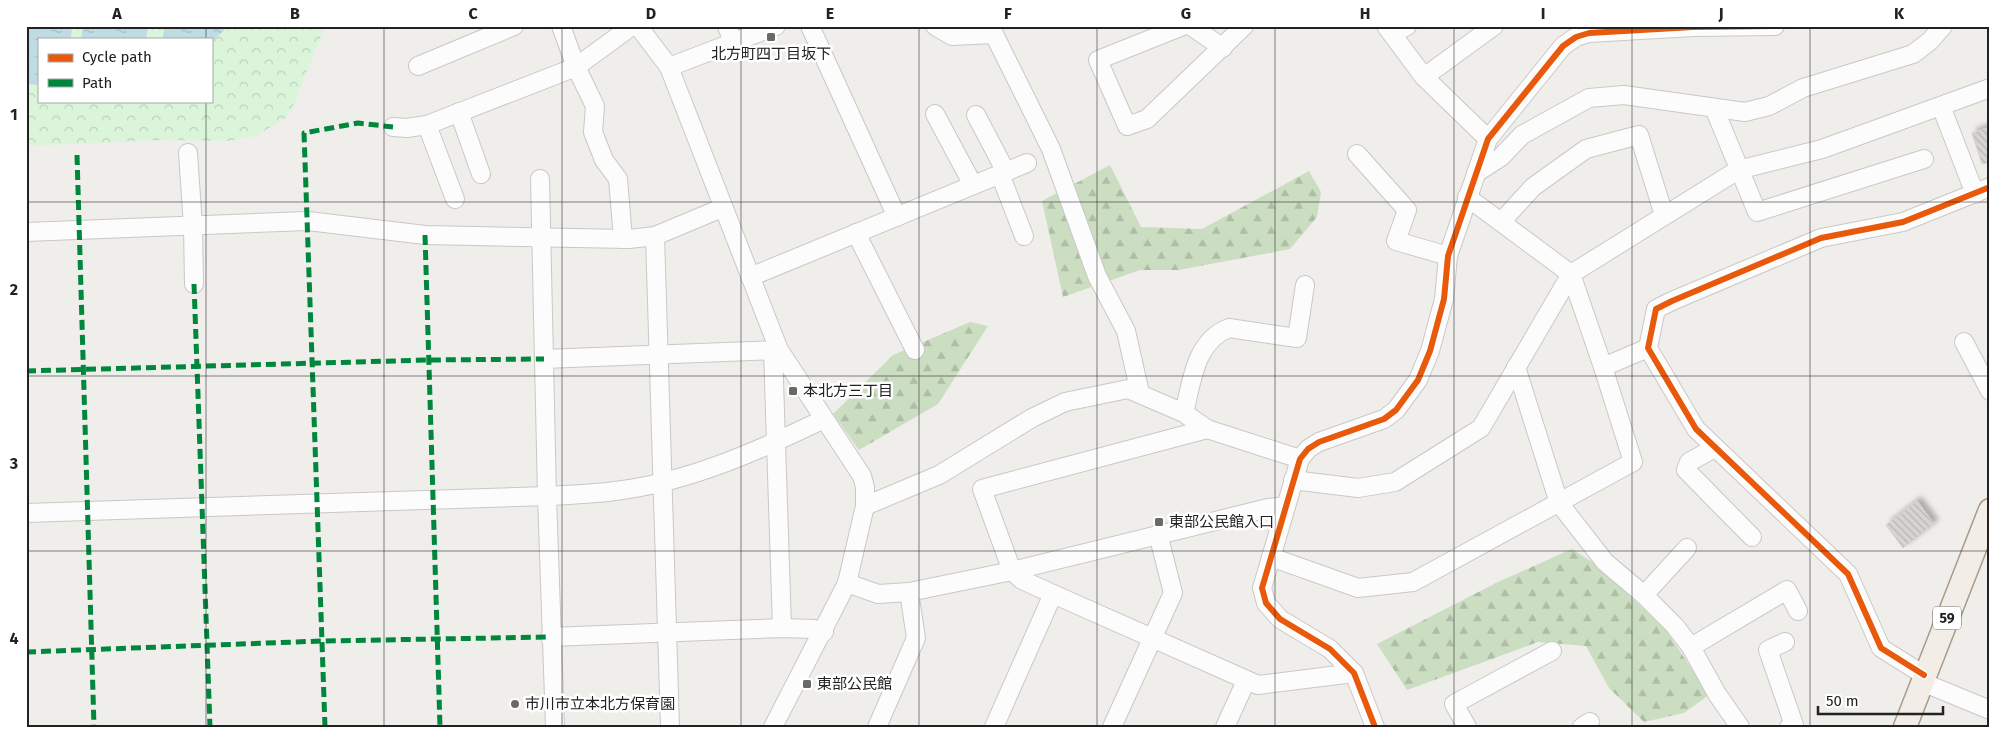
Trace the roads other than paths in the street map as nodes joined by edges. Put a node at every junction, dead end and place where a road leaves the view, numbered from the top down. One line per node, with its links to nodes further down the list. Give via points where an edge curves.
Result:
1 (514, 26): 20 (street)
2 (560, 26): 21 (street)
3 (632, 26): 21 (street)
4 (638, 26): 22 (street)
5 (776, 26): 18 (street)
6 (810, 26): 48 (street)
7 (935, 26): 17 (street, via 952,36)
8 (1183, 26): 19 (street, via 1098,60 1127,126 1146,119)
9 (1191, 26): 19 (street)
10 (1244, 26): 19 (street)
11 (1494, 26): 23 (street)
12 (1693, 26): 13 (street); 16 (street)
13 (1775, 26)
14 (1943, 26): 26 (street, via 1913,54 1803,88 1769,106 1745,112)
15 (1395, 29): 23 (street)
16 (1626, 29): 32 (street, via 1589,33 1564,46)
17 (997, 30): 71 (street, via 1051,149 1096,276 1126,330)
18 (730, 34): 22 (street)
19 (1223, 48)
20 (418, 66)
21 (576, 67): 27 (street); 56 (street, via 595,106 592,132 604,160 618,179)
22 (669, 67): 46 (street)
23 (1424, 77): 32 (street)
24 (1990, 88): 25 (street)
25 (1941, 106): 37 (street, via 1822,149); 43 (street)
26 (1714, 108): 37 (street); 39 (street, via 1624,94 1589,98 1522,135 1501,157)
27 (459, 112): 30 (street); 40 (street)
28 (935, 114): 42 (street)
29 (976, 115): 38 (street)
30 (427, 125): 31 (street); 45 (street)
31 (393, 127)
32 (1488, 139): 39 (street)
33 (188, 152): 50 (street)
34 (1357, 154): 57 (street, via 1407,210 1396,241)
35 (1924, 159): 37 (street, via 1757,212)
36 (1027, 164): 38 (street)
37 (1738, 170): 47 (street)
38 (1003, 173): 42 (street); 54 (street)
39 (1476, 173): 44 (street)
40 (481, 174)
41 (540, 179): 55 (street)
42 (973, 185): 48 (street)
43 (1982, 191): 63 (street, via 1902,222 1821,238 1672,301 1656,309)
44 (1467, 197): 49 (street); 57 (street)
45 (455, 200)
46 (722, 208): 53 (street); 59 (street)
47 (1664, 215): 49 (street, via 1639,135 1586,149 1533,187); 58 (street)
48 (897, 217): 52 (street)
49 (1502, 221): 58 (street)
50 (193, 226): 51 (street); 55 (street, via 308,221 424,234); 60 (street)
51 (26, 232)
52 (856, 233): 59 (street); 65 (street)
53 (656, 236): 56 (street); 66 (street)
54 (1024, 236)
55 (541, 237): 56 (street); 67 (street)
56 (622, 239)
57 (1448, 256): 77 (street, via 1444,299 1430,351 1418,380 1396,410 1384,419 1319,442)
58 (1571, 274): 68 (street); 69 (street)
59 (750, 277): 64 (street)
60 (194, 284)
61 (1308, 296): 72 (street, via 1298,338 1230,328 1219,332 1206,344)
62 (1964, 342): 70 (street)
63 (1648, 348): 69 (street); 76 (street, via 1696,429)
64 (776, 350): 66 (street); 73 (street); 75 (street)
65 (915, 350)
66 (659, 353): 67 (street); 79 (street)
67 (544, 359): 80 (street)
68 (1516, 367): 78 (street, via 1481,428 1395,482 1358,488); 81 (street)
69 (1603, 367): 81 (street, via 1632,462)
70 (1990, 391)
71 (1140, 393): 72 (street); 82 (street, via 1128,389 1065,402 1032,418 939,475)
72 (1184, 413): 74 (street)
73 (824, 419): 75 (street); 82 (street, via 862,476)
74 (1206, 429): 77 (street); 90 (street, via 982,489)
75 (776, 443): 79 (street, via 718,466); 96 (street)
76 (1715, 448): 87 (street, via 1689,462 1686,470); 105 (street, via 1848,574 1881,648)
77 (1300, 459): 78 (street)
78 (1293, 480): 83 (street)
79 (662, 482): 80 (street, via 616,491); 97 (street)
80 (547, 496): 85 (street); 99 (street)
81 (1560, 503): 89 (street, via 1413,582 1358,588); 94 (street, via 1605,562)
82 (865, 506): 91 (street)
83 (1286, 506): 86 (street); 89 (street)
84 (1990, 510): 105 (main road, 59)
85 (26, 513)
86 (1158, 534): 90 (street); 100 (street, via 1173,593)
87 (1752, 537)
88 (1687, 548): 94 (street)
89 (1271, 557): 104 (street, via 1262,588 1266,602 1280,619 1330,649)
90 (1012, 571): 92 (street); 93 (street, via 1022,580)
91 (847, 583): 92 (street, via 878,594); 98 (street)
92 (909, 592): 111 (street, via 916,638)
93 (1053, 594): 100 (street); 112 (street)
94 (1644, 595): 102 (street)
95 (1798, 612): 102 (street, via 1787,590)
96 (782, 628): 97 (street); 98 (street)
97 (668, 631): 99 (street); 109 (street)
98 (824, 632): 110 (street)
99 (550, 638): 108 (street)
100 (1152, 639): 106 (street); 113 (street)
101 (1785, 642): 118 (street, via 1768,650 1794,725)
102 (1691, 647): 117 (street)
103 (1552, 651): 116 (street, via 1454,704)
104 (1354, 673): 106 (street, via 1258,685); 115 (street)
105 (1923, 679): 107 (street); 119 (main road, 59)
106 (1246, 681): 114 (street)
107 (1990, 710)
108 (555, 727)
109 (670, 727)
110 (772, 727)
111 (876, 727)
112 (994, 727)
113 (1112, 727)
114 (1225, 727)
115 (1375, 727)
116 (1467, 727)
117 (1740, 727)
118 (1789, 727)
119 (1904, 727)

